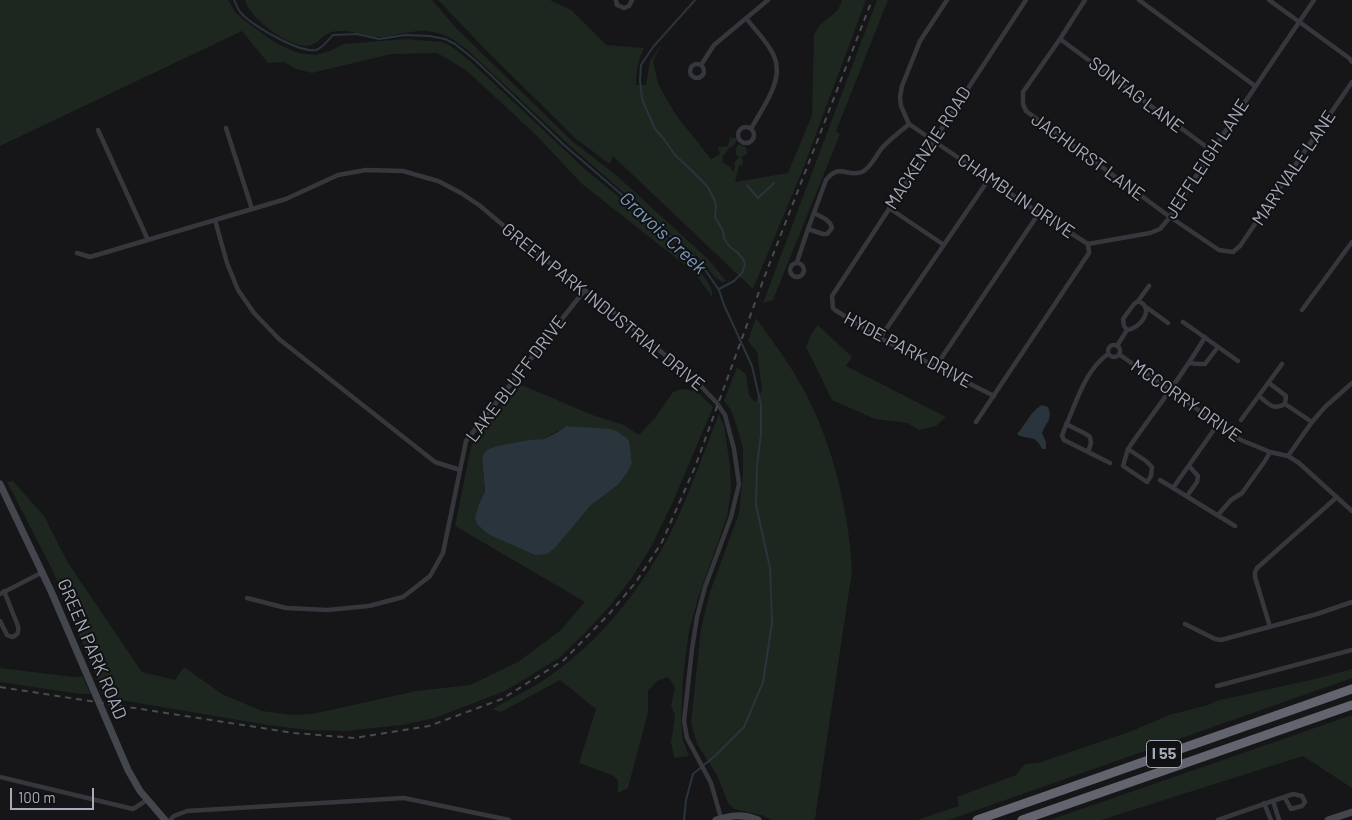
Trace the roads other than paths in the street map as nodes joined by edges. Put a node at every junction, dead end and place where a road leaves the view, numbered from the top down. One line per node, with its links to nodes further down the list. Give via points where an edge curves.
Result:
1 (616, 0): 2 (street, via 624,8 630,6)
2 (632, 0)
3 (768, 0): 10 (street)
4 (947, 0): 17 (street, via 920,41 902,86 901,106)
5 (1026, 0): 21 (street, MACKENZIE ROAD)
6 (1085, 0): 12 (street)
7 (1139, 0): 16 (street)
8 (1269, 0): 11 (street)
9 (1314, 0): 11 (street, JEFFLEIGH LANE)
10 (746, 18): 14 (street, via 714,45); 19 (street, via 775,57 778,69 775,85)
11 (1299, 22): 13 (street); 16 (street, JEFFLEIGH LANE)
12 (1060, 39): 22 (street, SONTAG LANE); 28 (street, JACHURST LANE, via 1024,92 1026,111)
13 (1352, 62)
14 (701, 65)
15 (1352, 82): 35 (street, MARYVALE LANE)
16 (1255, 86): 22 (street, JEFFLEIGH LANE)
17 (909, 124): 21 (street, CHAMBLIN DRIVE); 27 (street, via 890,139 864,172 834,171 826,180)
18 (226, 128): 25 (street)
19 (751, 128)
20 (98, 130): 31 (street)
21 (933, 141): 23 (street, CHAMBLIN DRIVE); 24 (street, MACKENZIE ROAD)
22 (1212, 151): 28 (street, JEFFLEIGH LANE)
23 (989, 179): 26 (street, CHAMBLIN DRIVE); 34 (street)
24 (889, 208): 34 (street); 40 (street, MACKENZIE ROAD)
25 (252, 209): 29 (street, GREEN PARK INDUSTRIAL DRIVE); 39 (street, GREEN PARK INDUSTRIAL DRIVE, via 286,199 338,175 366,170 403,171 438,181 478,204)
26 (1039, 213): 33 (street, CHAMBLIN DRIVE); 56 (street)
27 (814, 214): 30 (street); 30 (street, via 828,220 832,228 827,234)
28 (1170, 217): 33 (street, JEFFLEIGH LANE, via 1160,229 1150,233); 35 (street, JACHURST LANE, via 1219,250)
29 (215, 220): 31 (street, GREEN PARK INDUSTRIAL DRIVE); 74 (street, via 238,290 279,339 435,462)
30 (808, 229): 37 (street)
31 (148, 240): 36 (street, GREEN PARK INDUSTRIAL DRIVE, via 90,257)
32 (1352, 242): 43 (street)
33 (1088, 244): 60 (street, via 1090,253)
34 (944, 245): 48 (street)
35 (1233, 252)
36 (77, 253)
37 (797, 262)
38 (1149, 286): 41 (street)
39 (584, 290): 74 (street, LAKE BLUFF DRIVE, via 466,441); 100 (street, GREEN PARK INDUSTRIAL DRIVE, via 673,361 716,402 725,415 734,449 739,484 697,617 684,721 687,738 711,783)
40 (832, 296): 48 (street, HYDE PARK DRIVE, via 835,310)
41 (1138, 301): 42 (street); 46 (street, via 1123,319)
42 (1146, 307): 44 (street); 46 (street, via 1147,313 1137,327)
43 (1302, 310)
44 (1168, 322)
45 (1183, 322): 47 (street)
46 (1127, 330): 49 (street)
47 (1205, 337): 50 (street); 54 (street)
48 (880, 338): 56 (street, HYDE PARK DRIVE)
49 (1117, 346): 51 (street, via 1109,347); 52 (street)
50 (1218, 347): 53 (street); 54 (street, via 1205,364)
51 (1108, 354): 52 (street, via 1112,358); 66 (street, via 1094,368 1081,389)
52 (1120, 355): 59 (street, MCCORRY DRIVE)
53 (1238, 361)
54 (1190, 363): 59 (street)
55 (1282, 364): 57 (street)
56 (936, 366): 60 (street, HYDE PARK DRIVE)
57 (1269, 383): 61 (street); 62 (street, via 1286,396)
58 (1352, 383): 65 (street)
59 (1169, 390): 67 (street, MCCORRY DRIVE); 68 (street)
60 (994, 396): 64 (street)
61 (1259, 396): 62 (street, via 1274,408); 63 (street)
62 (1285, 404): 65 (street)
63 (1241, 420)
64 (976, 422)
65 (1312, 422): 71 (street)
66 (1066, 424): 69 (street, via 1090,437); 69 (street, via 1064,440)
67 (1218, 424): 70 (street, MCCORRY DRIVE, via 1241,440); 73 (street)
68 (1128, 449): 68 (street, via 1123,466 1147,482 1152,467)
69 (1088, 452): 72 (street)
70 (1270, 452): 71 (street, MCCORRY DRIVE); 81 (street, via 1242,493)
71 (1288, 456): 79 (street, MCCORRY DRIVE)
72 (1110, 463)
73 (1189, 466): 77 (street); 78 (street, via 1198,476)
74 (460, 470): 85 (street, LAKE BLUFF DRIVE, via 443,553 430,576 403,597 369,606 327,610 286,608)
75 (1160, 480): 77 (street)
76 (0, 484): 83 (street, GREEN PARK ROAD)
77 (1173, 488): 78 (street)
78 (1188, 496): 81 (street)
79 (1337, 497): 80 (street, MCCORRY DRIVE); 89 (street, via 1257,568 1255,577)
80 (1352, 511)
81 (1218, 515): 82 (street)
82 (1235, 526)
83 (43, 572): 84 (street); 96 (street, GREEN PARK ROAD, via 128,770)
84 (2, 592): 87 (street, via 19,631 12,637 7,635)
85 (247, 598)
86 (1352, 602): 89 (street)
87 (0, 622)
88 (1185, 624): 89 (street, via 1221,640)
89 (1270, 627)
90 (1352, 650): 91 (street)
91 (1217, 686)
92 (1352, 689): 105 (highway, I 55)
93 (1352, 705): 106 (highway, I 55)
94 (0, 777): 96 (street, via 133,809)
95 (1285, 798): 97 (street)
96 (146, 800): 101 (street, GREEN PARK ROAD)
97 (1273, 801): 98 (street); 109 (street)
98 (1264, 803): 107 (street); 108 (street)
99 (1352, 812): 110 (street)
100 (719, 819): 104 (street, via 739,815)
101 (165, 820)
102 (170, 820): 103 (street, via 188,811 404,798)
103 (509, 820)
104 (758, 820)
105 (977, 820)
106 (1022, 820)
107 (1218, 820)
108 (1271, 820)
109 (1279, 820)
110 (1328, 820)

